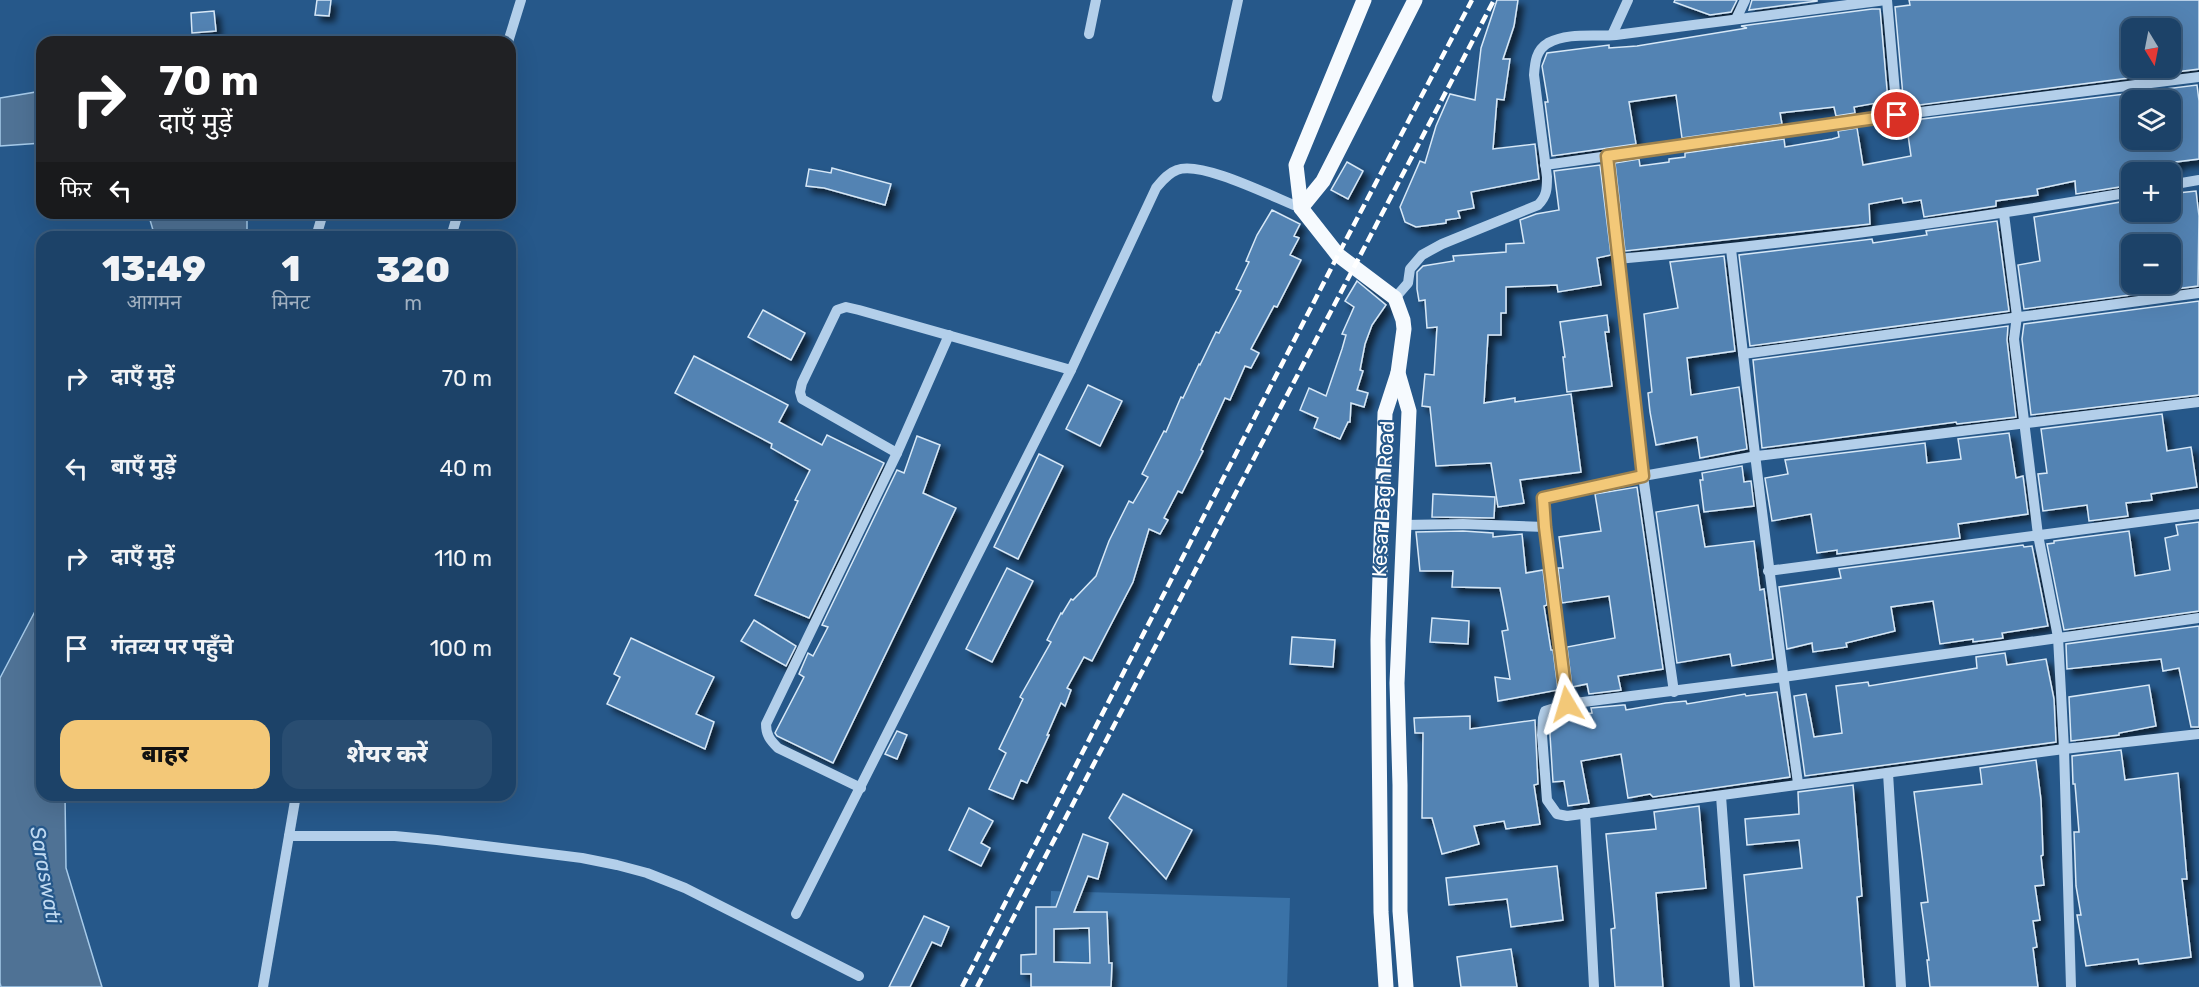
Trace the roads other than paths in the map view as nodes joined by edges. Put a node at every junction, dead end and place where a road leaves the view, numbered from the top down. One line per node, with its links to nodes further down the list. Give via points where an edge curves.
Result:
1 (521, 0): 12 (street)
2 (1096, 0): 10 (street)
3 (1238, 0): 14 (street)
4 (1364, 0): 21 (main road, via 1296,165)
5 (1415, 0): 21 (main road, via 1323,181)
6 (1628, 0): 11 (street)
7 (1745, 0): 9 (street)
8 (1887, 0): 9 (street); 15 (street)
9 (1736, 19): 11 (street)
10 (1089, 34)
11 (1612, 35): 17 (street, via 1549,42 1535,59)
12 (510, 36)
13 (2199, 77): 15 (street)
14 (1217, 97)
15 (1897, 115): 16 (street)
16 (1607, 156): 17 (street); 24 (street)
17 (1545, 165): 26 (street, via 1547,192 1538,205 1422,255 1410,269 1408,283)
18 (2199, 180): 19 (street)
19 (2181, 183)
20 (2121, 194): 22 (street)
21 (1301, 208): 26 (main road, via 1338,255); 30 (street, via 1203,170 1178,169 1164,178)
22 (2004, 214): 23 (street); 27 (street)
23 (1731, 249): 24 (street); 29 (street)
24 (1617, 259): 36 (street)
25 (2199, 292): 27 (street)
26 (1395, 298): 31 (main road, Kesar Bagh Road, via 1404,320)
27 (2017, 316): 29 (street); 33 (street, via 2014,339)
28 (949, 335): 30 (street); 34 (street); 34 (street, via 846,307 837,310 802,383 800,392 806,402)
29 (1743, 354): 35 (street)
30 (1071, 370): 51 (street)
31 (1398, 373): 38 (main road, Kesar Bagh Road, via 1409,411); 59 (main road, via 1384,412 1378,640 1381,912)
32 (2199, 402): 33 (street)
33 (2025, 423): 35 (street); 40 (street)
34 (897, 453): 51 (street, via 766,724 770,741 778,748)
35 (1757, 456): 36 (street); 41 (street)
36 (1643, 476): 39 (street, via 1543,498); 45 (street)
37 (2199, 513): 40 (street)
38 (1402, 525): 39 (street); 60 (main road, Kesar Bagh Road, via 1397,683 1400,911)
39 (1545, 527): 46 (street)
40 (2038, 535): 41 (street); 43 (street)
41 (1768, 571): 44 (street)
42 (2199, 618): 43 (street)
43 (2058, 638): 44 (street); 48 (street)
44 (1783, 677): 45 (street); 50 (street)
45 (1674, 692): 46 (street)
46 (1567, 704): 54 (street, via 1545,711 1542,718 1547,800 1557,814)
47 (2199, 734): 48 (street)
48 (2064, 749): 49 (street); 64 (street)
49 (1888, 773): 50 (street); 63 (street)
50 (1798, 783): 52 (street)
51 (861, 788): 56 (street)
52 (1721, 796): 54 (street); 62 (street)
53 (295, 801): 55 (street)
54 (1585, 813): 61 (street)
55 (289, 836): 57 (street, via 395,836 617,865 685,888); 58 (street)
56 (796, 914)
57 (859, 976)
58 (263, 987)
59 (1386, 987)
60 (1406, 987)
61 (1594, 987)
62 (1735, 987)
63 (1901, 987)
64 (2071, 987)

